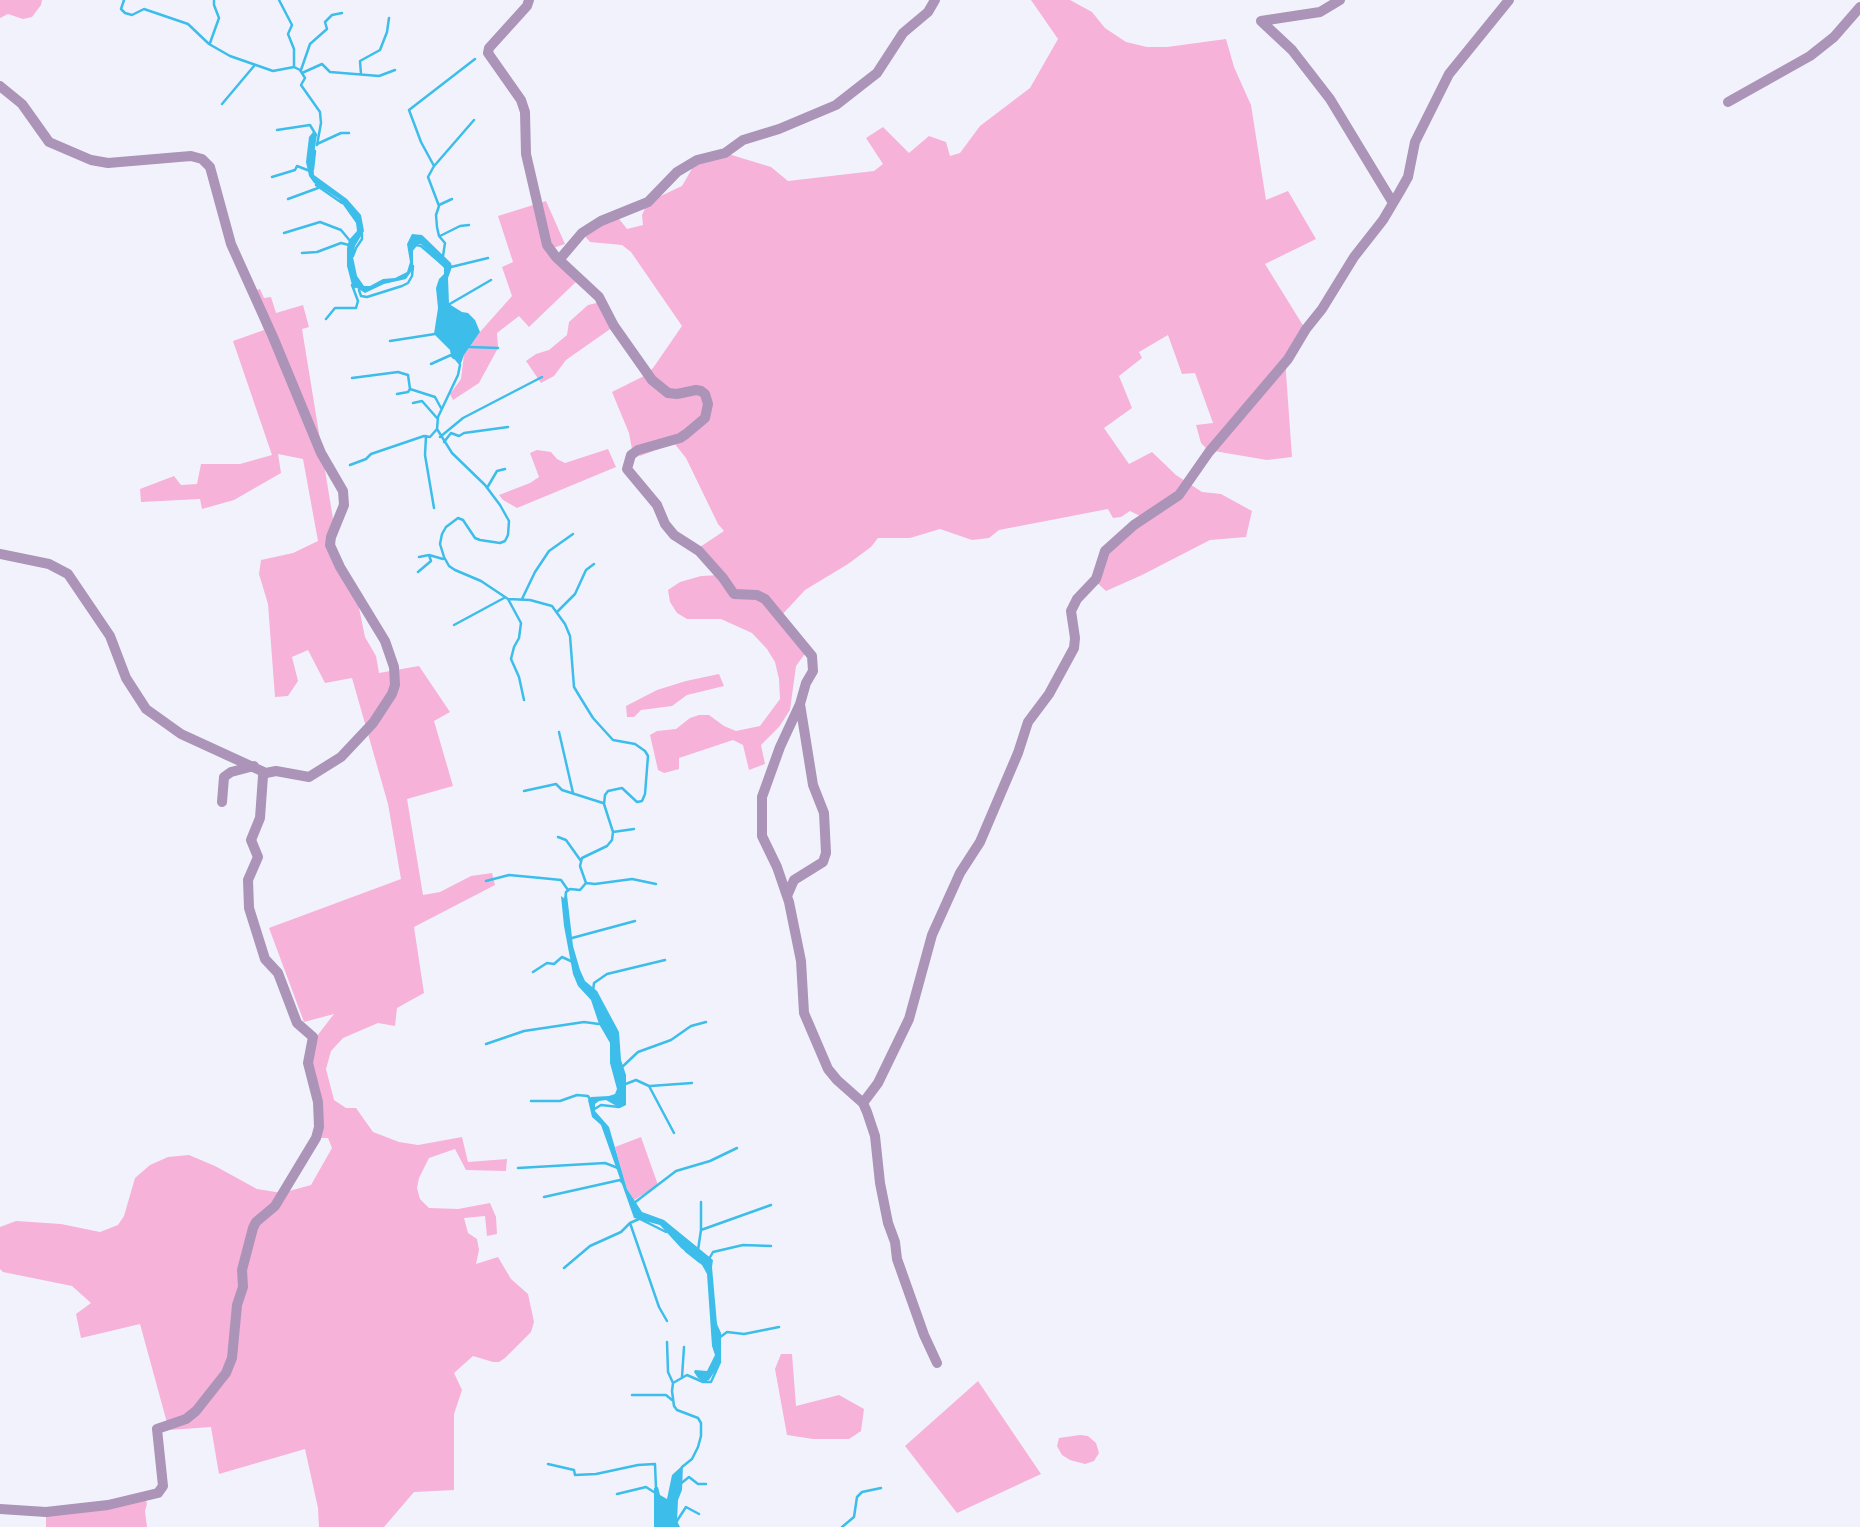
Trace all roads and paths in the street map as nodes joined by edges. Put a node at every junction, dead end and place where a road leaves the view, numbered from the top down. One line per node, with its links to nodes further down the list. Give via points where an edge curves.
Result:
1 (529, 0): 9 (street, via 488,53 525,112 525,146 540,217 547,245)
2 (934, 0): 9 (street, via 928,12 903,33 877,73 836,105 743,141 725,153 697,160 677,172 648,202 582,233)
3 (1340, 0): 8 (street, via 1320,12 1261,21 1292,50 1330,99)
4 (1509, 0): 8 (street, via 1449,74 1415,142 1408,177)
5 (1860, 7): 7 (street, via 1810,57)
6 (0, 86): 13 (street, via 22,104 49,142 91,160 108,163 191,156 207,163 231,244 321,453 343,491 344,505 330,545 385,641 394,667 395,690 346,753 317,773 305,778)
7 (1728, 102)
8 (1393, 203): 16 (street, via 1288,359 1183,490 1105,551 1096,579 1071,611 1074,648 1049,694 1027,722 980,842 960,873 932,935 909,1019 878,1083)
9 (559, 260): 11 (street, via 599,297 614,326 660,388 668,393 696,390 705,394 705,418 680,438 631,455 627,469 657,505 674,535 699,551 734,594 765,599 809,651 813,671)
10 (0, 554): 12 (street, via 49,564 68,574 110,636 126,678 146,709 181,734)
11 (800, 704): 15 (street, via 762,797 762,836); 15 (street, via 813,785 824,813 826,853 823,862 794,880)
12 (254, 766): 13 (street); 14 (street, via 227,774)
13 (266, 772): 18 (street, via 258,828 251,840 258,853 248,880 249,908 265,959 278,973 297,1023 313,1037 308,1059 318,1104 316,1138 275,1206 253,1228 226,1373 197,1411 157,1429 162,1489 108,1504 46,1512)
14 (222, 802)
15 (787, 896): 16 (street, via 801,961 803,1013 828,1069)
16 (863, 1103): 17 (street, via 875,1136 897,1259)
17 (937, 1363)
18 (0, 1509)

